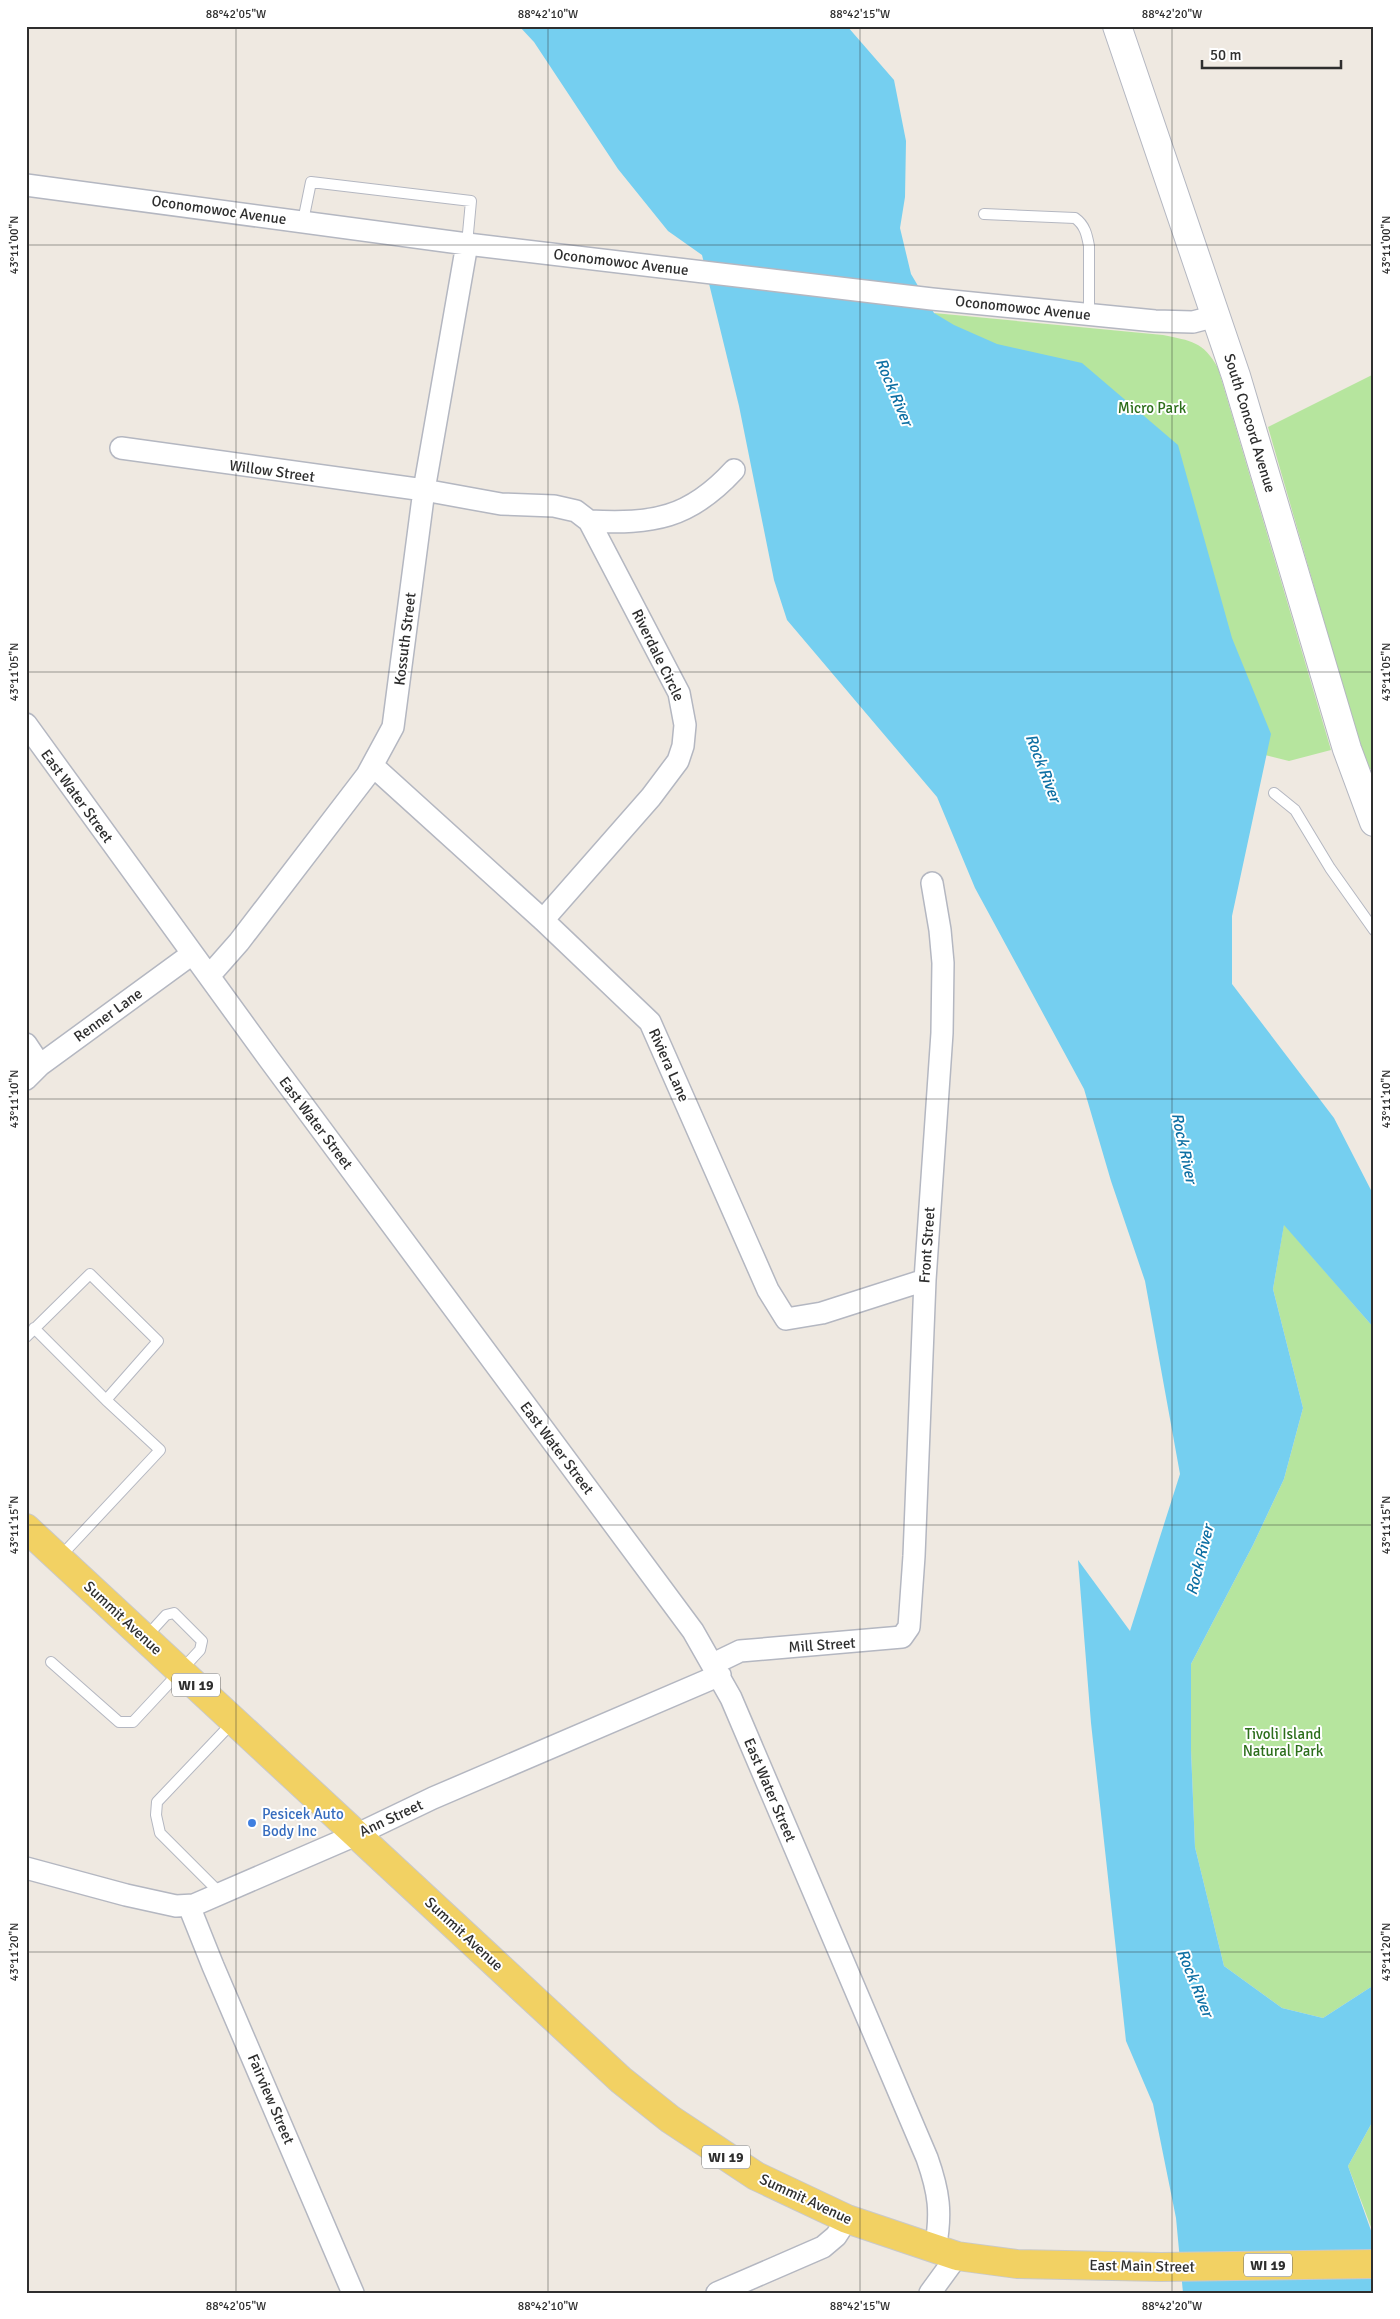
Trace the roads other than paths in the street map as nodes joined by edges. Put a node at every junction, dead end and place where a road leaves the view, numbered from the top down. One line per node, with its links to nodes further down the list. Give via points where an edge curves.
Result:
1 (1117, 26): 7 (street, South Concord Avenue)
2 (26, 184): 4 (street, Oconomowoc Avenue)
3 (984, 214): 6 (lane, via 1075,218 1079,221 1087,235)
4 (303, 222): 5 (street, Oconomowoc Avenue); 5 (lane, via 311,182 472,202)
5 (467, 244): 6 (street, Oconomowoc Avenue); 10 (street, Kossuth Street)
6 (1088, 315): 7 (street, Oconomowoc Avenue, via 1194,322)
7 (1216, 316): 15 (street, South Concord Avenue, via 1347,749)
8 (121, 448): 10 (street, Willow Street)
9 (734, 470): 11 (street, via 709,495 671,515 627,523)
10 (424, 490): 11 (street, via 501,504 554,506 576,511); 13 (street, Kossuth Street, via 393,727)
11 (589, 522): 17 (street, Riverdale Circle, via 679,693 685,725 683,746 678,761 651,797)
12 (26, 724): 19 (street, East Water Street)
13 (373, 766): 17 (street, Riviera Lane); 20 (street, Kossuth Street, via 239,942)
14 (1274, 793): 18 (lane, via 1295,810 1330,868)
15 (1374, 822)
16 (932, 883): 23 (street, Front Street, via 943,963 942,1033)
17 (543, 920): 23 (street, Riviera Lane, via 650,1022 768,1290 786,1319 822,1313)
18 (1374, 930)
19 (192, 954): 20 (street, East Water Street); 22 (street, Renner Lane)
20 (209, 976): 32 (street, East Water Street, via 693,1631)
21 (26, 1044): 22 (street)
22 (33, 1072)
23 (925, 1280): 29 (street, Front Street)
24 (34, 1328): 25 (lane); 26 (lane); 26 (lane, via 90,1274 158,1341)
25 (26, 1337)
26 (106, 1400): 28 (lane, via 160,1450)
27 (26, 1528): 28 (main road, Summit Avenue / WI 19)
28 (59, 1558): 30 (main road, Summit Avenue / WI 19)
29 (910, 1608): 32 (street, Mill Street, via 908,1627 902,1637 740,1651)
30 (146, 1638): 33 (main road, Summit Avenue / WI 19); 33 (lane, via 166,1615 174,1614 202,1641 200,1650)
31 (51, 1662): 33 (lane, via 119,1722 133,1722)
32 (716, 1669): 35 (street, Ann Street); 40 (street, East Water Street, via 927,2158 939,2201 939,2227)
33 (180, 1671): 34 (main road, Summit Avenue / WI 19)
34 (234, 1721): 35 (main road, Summit Avenue / WI 19); 37 (lane, via 157,1802 160,1833)
35 (358, 1834): 37 (street, Ann Street); 39 (main road, Summit Avenue / WI 19, via 621,2080 670,2119 756,2176)
36 (26, 1868): 38 (street, Ann Street, via 126,1895)
37 (220, 1893): 38 (street, Ann Street)
38 (189, 1906): 42 (street, Fairview Street)
39 (847, 2219): 40 (main road, Summit Avenue / WI 19); 43 (street, via 836,2236 823,2247)
40 (946, 2252): 41 (main road, East Main Street / WI 19, via 1017,2264 1161,2267); 44 (street)
41 (1374, 2264)
42 (353, 2293)
43 (717, 2293)
44 (930, 2293)

